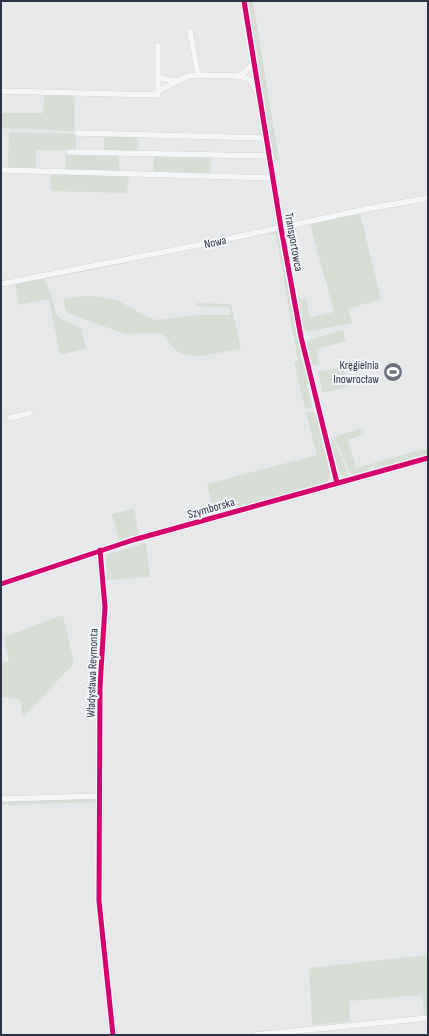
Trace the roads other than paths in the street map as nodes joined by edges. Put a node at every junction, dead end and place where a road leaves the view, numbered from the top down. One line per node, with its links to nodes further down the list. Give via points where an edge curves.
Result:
1 (244, 1): 4 (street, Transportowca)
2 (190, 31): 5 (street)
3 (158, 46): 7 (street)
4 (254, 62): 6 (street, via 244,73); 11 (street, Transportowca)
5 (198, 75): 6 (street); 8 (street)
6 (237, 76): 11 (street, via 248,77)
7 (158, 78): 8 (street); 10 (street)
8 (178, 81): 10 (street)
9 (1, 91): 10 (street, via 158,95)
10 (158, 91)
11 (260, 98): 13 (street, Transportowca)
12 (77, 133): 13 (street)
13 (267, 138): 15 (street, Transportowca)
14 (69, 152): 15 (street)
15 (270, 156): 17 (street, Transportowca)
16 (1, 170): 17 (street)
17 (273, 178): 19 (street, Transportowca)
18 (428, 198): 19 (street, Nowa)
19 (281, 228): 20 (street, Nowa); 24 (street, Transportowca, via 301,337)
20 (1, 284)
21 (30, 413): 22 (street)
22 (10, 418)
23 (428, 458): 24 (street, Szymborska)
24 (337, 483): 25 (street, Szymborska)
25 (100, 550): 26 (street, Szymborska); 27 (street, Władysława Reymonta, via 105,607 100,686)
26 (1, 584)
27 (99, 796): 28 (street); 30 (street, Władysława Reymonta, via 99,901)
28 (1, 799)
29 (428, 1018): 31 (street)
30 (113, 1035)
31 (255, 1035)

